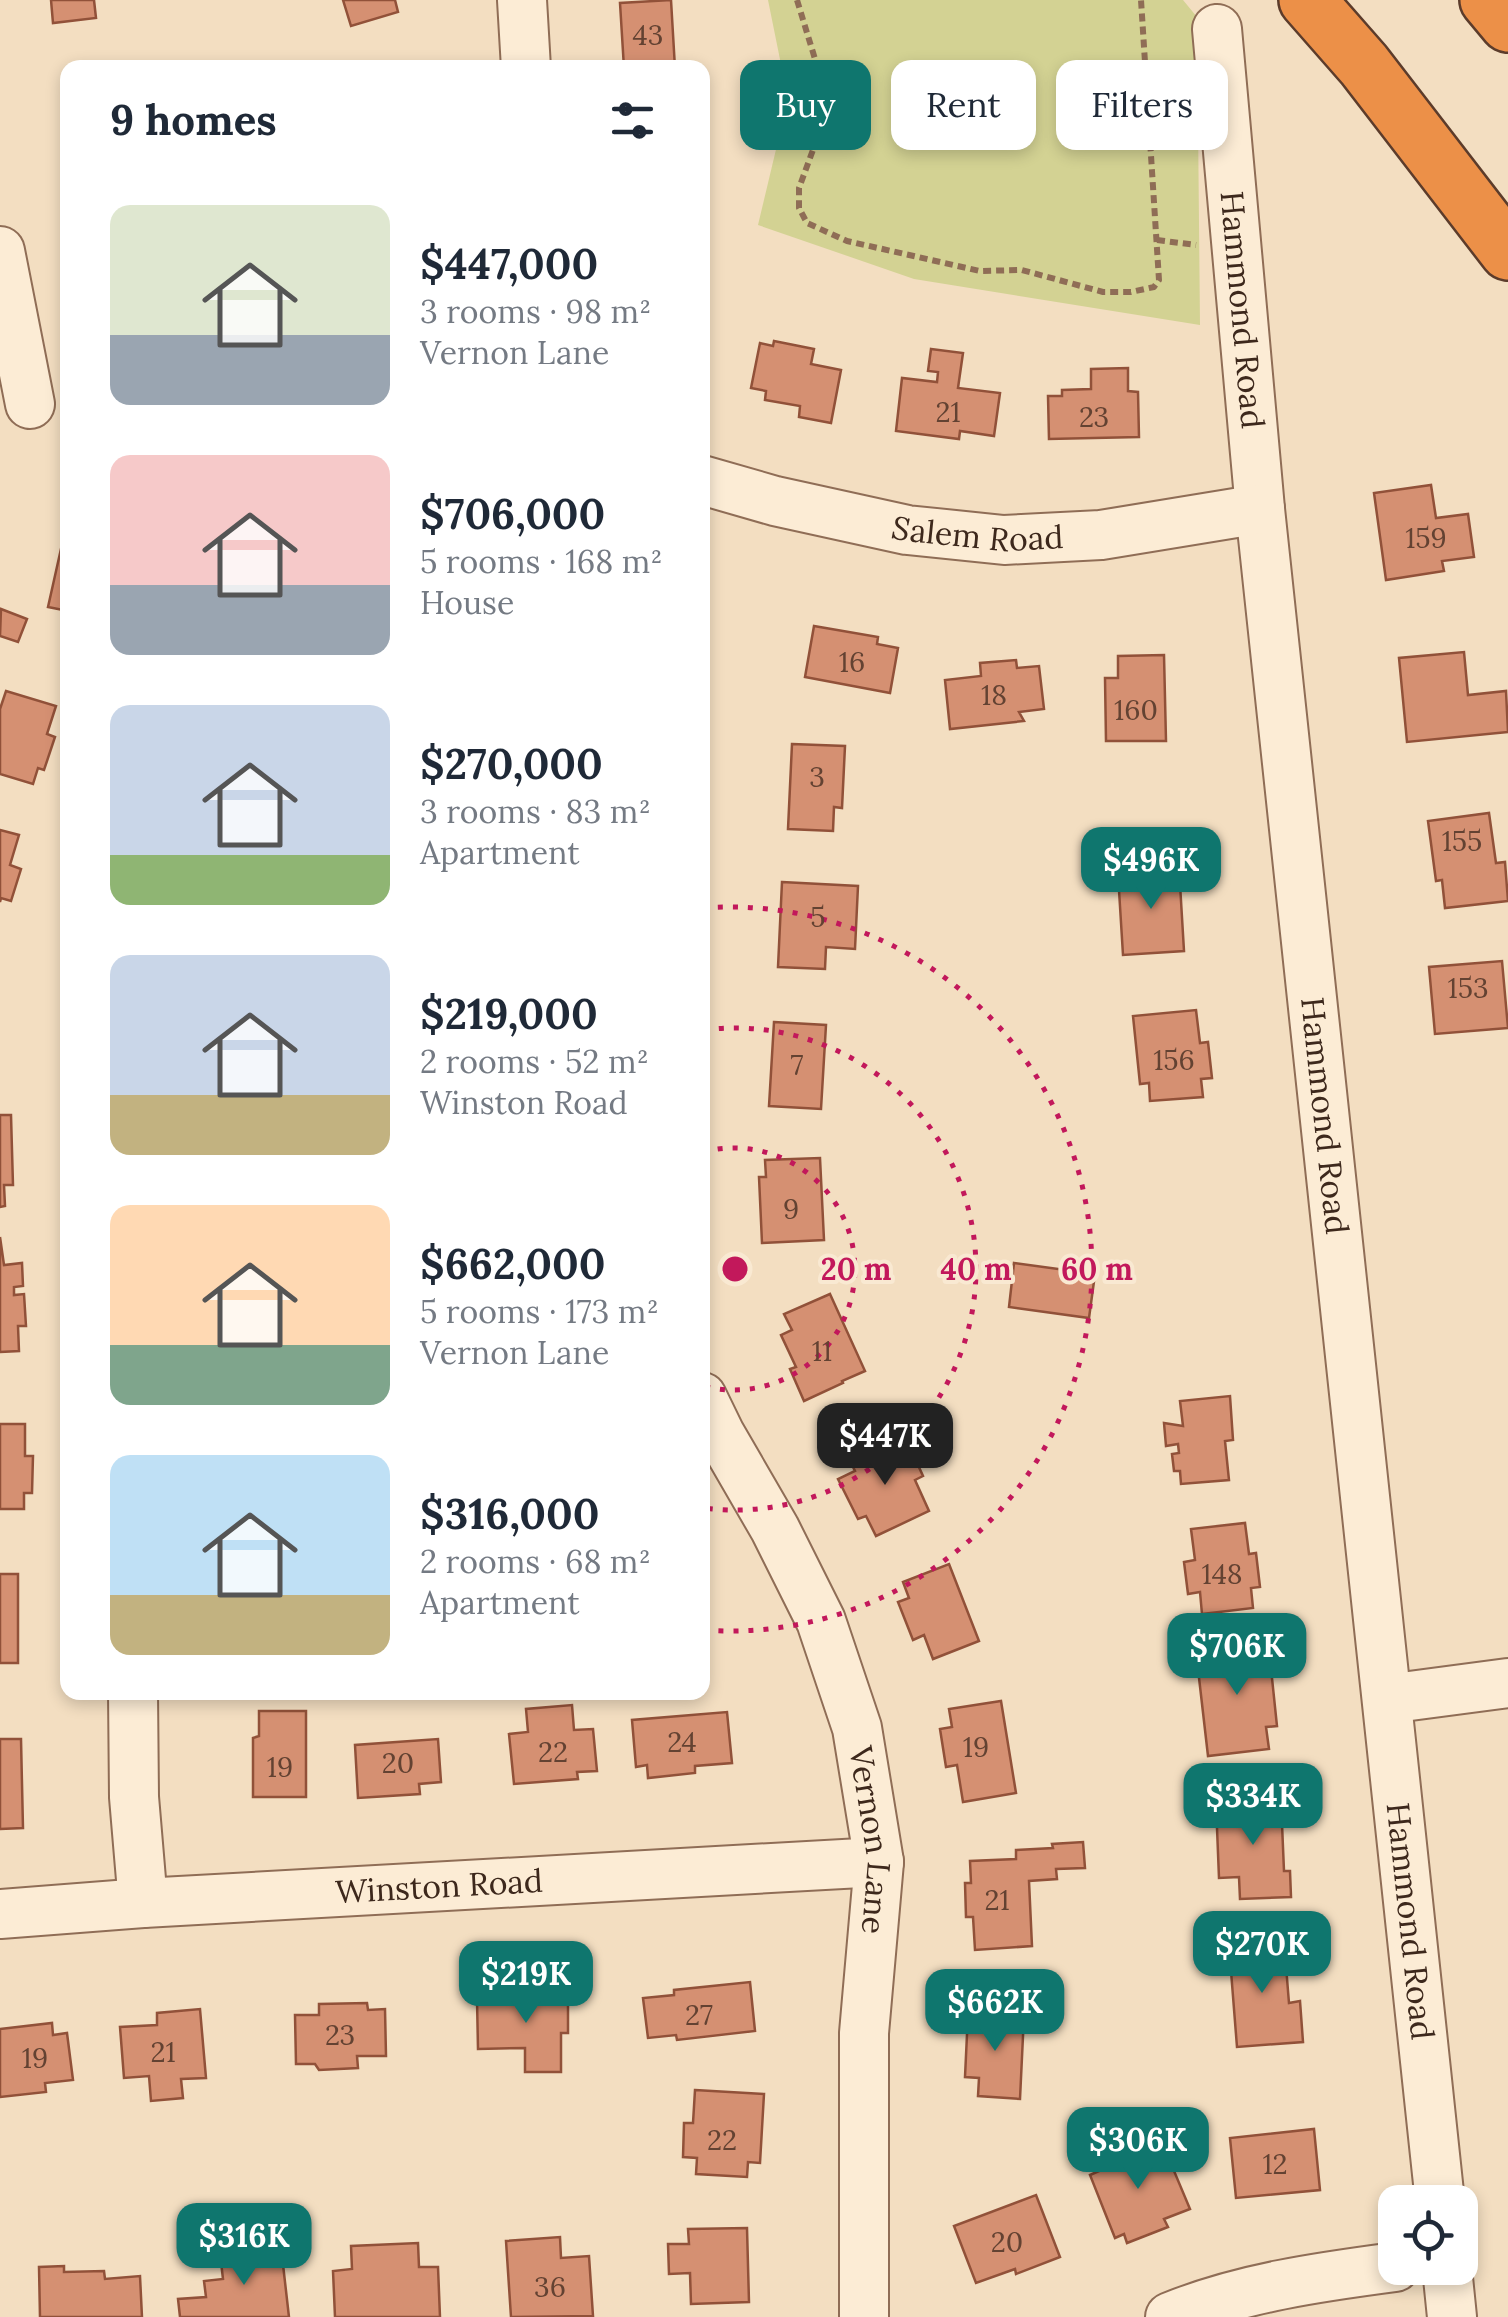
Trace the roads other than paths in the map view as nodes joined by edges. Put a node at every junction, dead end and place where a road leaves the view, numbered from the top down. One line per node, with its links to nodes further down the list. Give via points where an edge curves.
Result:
1 (522, 0): 6 (street)
2 (1307, 0): 8 (highway)
3 (1488, 0): 4 (highway)
4 (1508, 24)
5 (1217, 29): 11 (street, Hammond Road)
6 (526, 60)
7 (0, 251): 9 (street)
8 (1508, 252)
9 (32, 404)
10 (710, 482): 11 (street, Salem Road, via 906,530 1004,540 1102,535)
11 (1260, 509): 14 (street, Hammond Road)
12 (710, 1414): 16 (street, Vernon Lane, via 821,1621 857,1728)
13 (1508, 1683): 14 (street)
14 (1387, 1699): 19 (street, Hammond Road)
15 (133, 1700): 17 (street)
16 (879, 1862): 17 (street, Winston Road); 22 (street, Vernon Lane, via 864,2033)
17 (143, 1903): 18 (street, Winston Road)
18 (0, 1914)
19 (1438, 2185)
20 (1378, 2269): 23 (street, via 1314,2278)
21 (1449, 2285): 24 (street)
22 (864, 2317)
23 (1170, 2317)
24 (1452, 2317)

